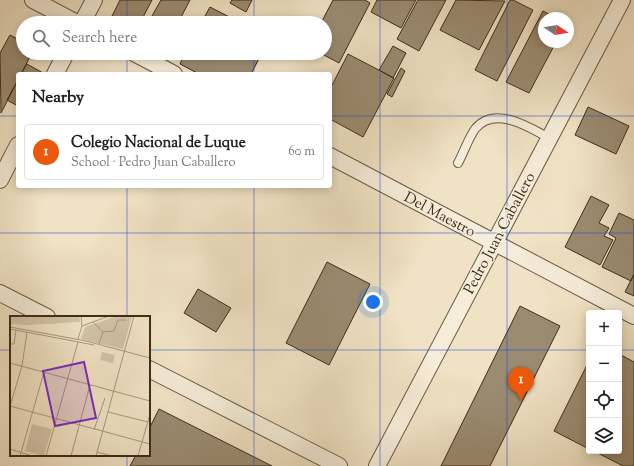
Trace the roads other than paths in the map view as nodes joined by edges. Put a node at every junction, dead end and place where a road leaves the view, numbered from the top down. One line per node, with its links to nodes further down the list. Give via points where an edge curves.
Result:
1 (33, 0): 4 (street)
2 (94, 0): 5 (street)
3 (617, 1): 10 (street, Pedro Juan Caballero)
4 (64, 16)
5 (86, 16)
6 (62, 60): 8 (street)
7 (147, 60): 9 (street)
8 (56, 72)
9 (170, 72)
10 (549, 138): 13 (lane, via 515,121 488,120 475,130); 15 (street, Pedro Juan Caballero)
11 (16, 149): 14 (street)
12 (332, 157): 15 (street, Del Maestro)
13 (458, 163)
14 (0, 180)
15 (494, 242): 18 (street, Del Maestro); 21 (street, Pedro Juan Caballero)
16 (0, 293): 17 (street)
17 (45, 316)
18 (634, 316)
19 (150, 370): 20 (street)
20 (339, 466)
21 (377, 466)

